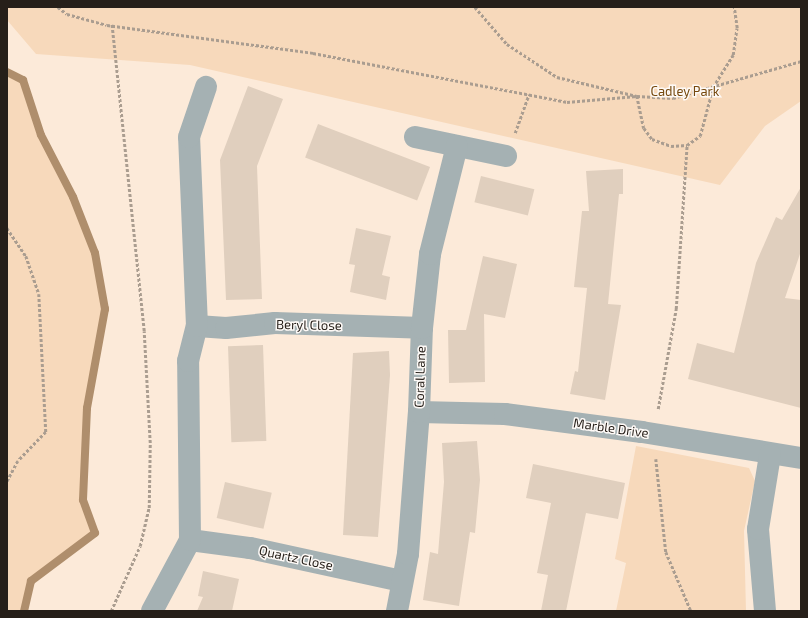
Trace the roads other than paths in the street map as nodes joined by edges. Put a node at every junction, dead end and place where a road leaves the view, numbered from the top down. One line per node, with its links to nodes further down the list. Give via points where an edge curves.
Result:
1 (206, 87): 5 (street, via 188,137)
2 (415, 137): 3 (street)
3 (456, 146): 4 (street); 6 (street, Coral Lane, via 430,254)
4 (506, 156)
5 (196, 326): 6 (street, Beryl Close, via 226,328 275,323); 10 (street, via 188,361)
6 (422, 328): 7 (street, Coral Lane)
7 (420, 412): 8 (street, Marble Drive, via 505,414 654,434); 11 (street, Coral Lane, via 408,554)
8 (770, 455): 9 (street, Marble Drive); 14 (street, via 758,529)
9 (801, 458)
10 (190, 540): 11 (street, Quartz Close, via 250,548); 12 (street)
11 (401, 581): 13 (street, Coral Lane)
12 (152, 611)
13 (397, 611)
14 (765, 611)

